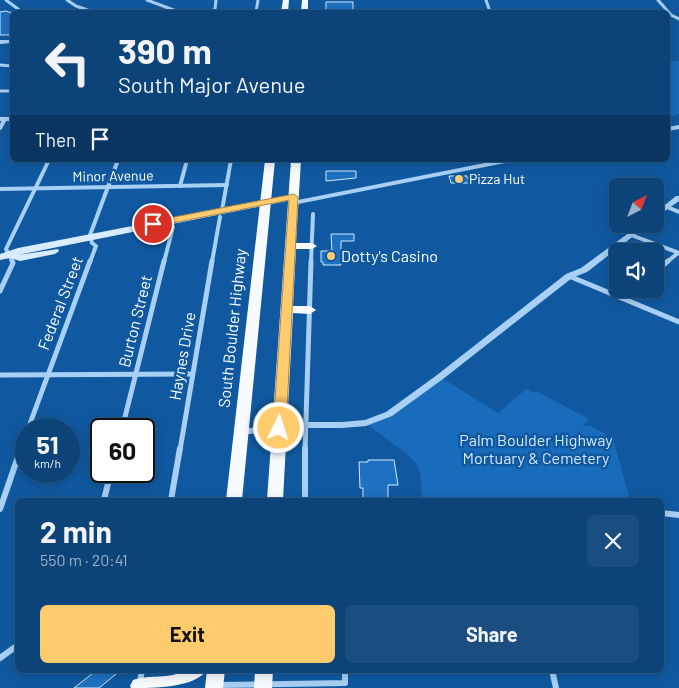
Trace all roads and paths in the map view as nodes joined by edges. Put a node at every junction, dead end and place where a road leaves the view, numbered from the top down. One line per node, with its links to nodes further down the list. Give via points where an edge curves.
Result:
1 (6, 0): 5 (street)
2 (67, 0): 6 (street)
3 (148, 0): 7 (street)
4 (658, 0): 8 (street)
5 (18, 10)
6 (87, 10)
7 (174, 10)
8 (667, 10)
9 (0, 119): 10 (street)
10 (5, 119): 11 (street); 12 (street)
11 (10, 120)
12 (0, 128)
13 (48, 162): 25 (street)
14 (117, 162): 24 (street, Federal Street)
15 (186, 162): 23 (street)
16 (231, 162): 22 (street, Haynes Drive)
17 (270, 162): 29 (main road, South Boulder Highway)
18 (296, 162): 28 (main road)
19 (472, 162): 21 (street)
20 (489, 162): 21 (street)
21 (434, 172): 28 (street)
22 (227, 185): 23 (street, Minor Avenue); 33 (street, Haynes Drive)
23 (180, 186): 24 (street, Minor Avenue)
24 (108, 187): 25 (street, Minor Avenue); 38 (street, Federal Street)
25 (35, 188): 26 (street, Minor Avenue); 42 (street, via 6,249)
26 (0, 189)
27 (679, 198): 30 (street)
28 (294, 200): 29 (main road); 39 (main road)
29 (265, 206): 33 (main road); 58 (main road, South Boulder Highway)
30 (667, 208): 31 (street); 32 (street)
31 (664, 210)
32 (679, 212)
33 (221, 214): 35 (main road); 50 (street, Haynes Drive)
34 (313, 214): 40 (street)
35 (171, 224): 38 (main road); 53 (street, Burton Street)
36 (634, 233): 37 (street)
37 (631, 235): 41 (street); 45 (street, via 584,270)
38 (92, 240): 42 (main road, via 18,251); 52 (street, Federal Street, via 96,246)
39 (291, 246): 40 (main road); 47 (main road)
40 (312, 246): 48 (street)
41 (678, 253): 44 (street)
42 (10, 256): 43 (main road); 46 (street, via 13,263)
43 (0, 258)
44 (664, 265)
45 (569, 276): 49 (street); 56 (street, via 389,414 366,423)
46 (0, 291)
47 (287, 309): 48 (main road); 57 (main road)
48 (310, 310): 56 (street)
49 (679, 322)
50 (192, 374): 53 (street); 62 (street, Haynes Drive)
51 (0, 375): 52 (street)
52 (47, 375): 53 (street); 54 (street, Federal Street)
53 (135, 375): 55 (street, Burton Street)
54 (32, 418)
55 (125, 418)
56 (305, 425): 57 (street); 65 (street)
57 (279, 428): 58 (street); 64 (main road)
58 (241, 432): 63 (main road, South Boulder Highway)
59 (15, 466): 66 (street)
60 (108, 483): 61 (street)
61 (104, 498)
62 (171, 498)
63 (234, 498)
64 (275, 498)
65 (305, 498)
66 (0, 509)
67 (664, 513): 68 (street)
68 (679, 514)
69 (15, 647): 70 (street)
70 (0, 658)
71 (195, 673): 77 (main road)
72 (345, 673): 76 (street, via 345,683)
73 (553, 673): 78 (street)
74 (140, 681): 77 (main road)
75 (215, 681): 76 (street)
76 (263, 681)
77 (178, 686)
78 (556, 688)

